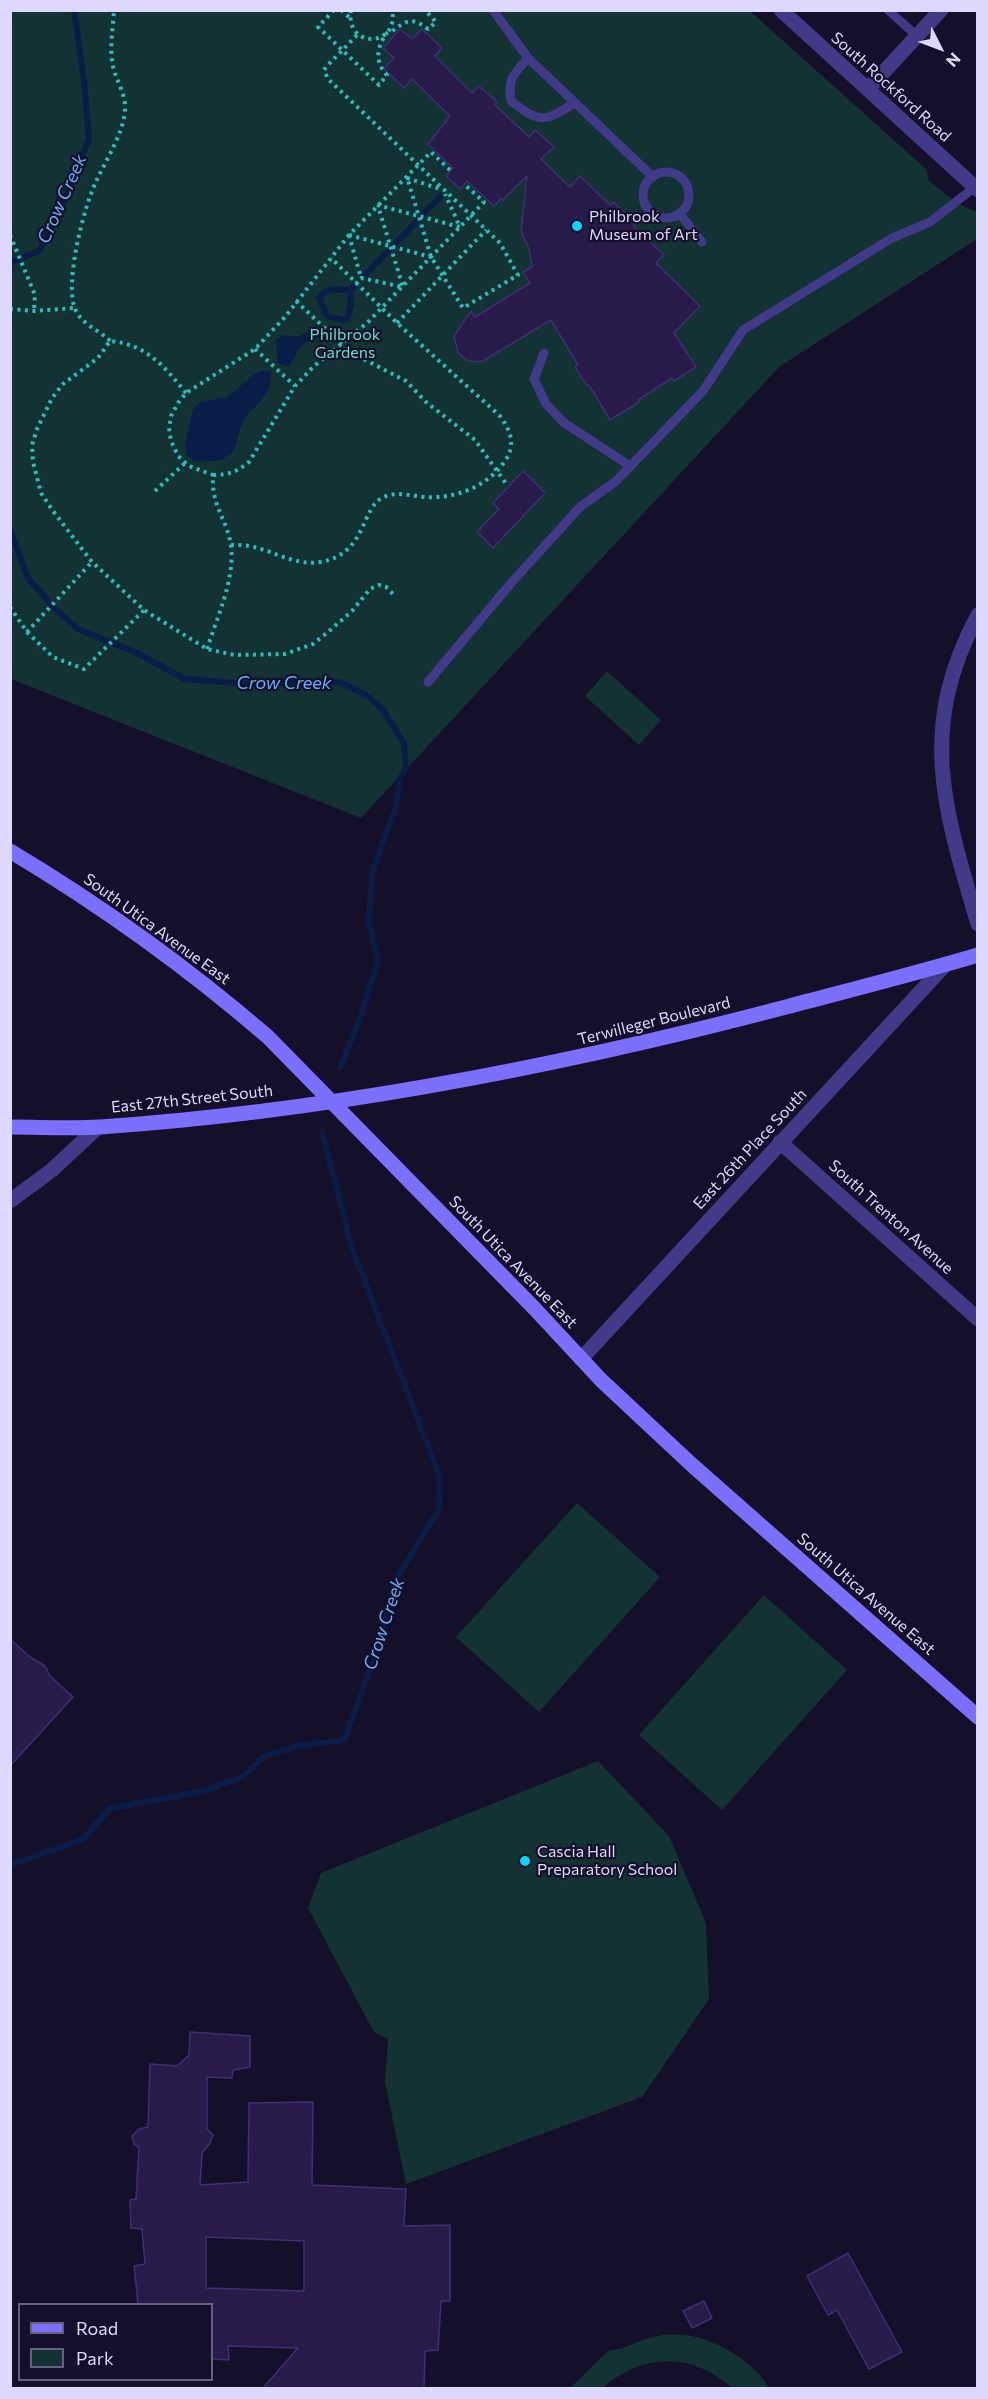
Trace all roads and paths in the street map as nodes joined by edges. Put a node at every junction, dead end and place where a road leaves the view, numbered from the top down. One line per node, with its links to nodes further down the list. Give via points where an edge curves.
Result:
1 (114, 10): 43 (path, via 112,62 125,108 121,129 94,184 84,217 71,280)
2 (333, 10): 15 (path, via 318,27)
3 (341, 10): 11 (path)
4 (351, 10): 11 (path)
5 (392, 10): 12 (path, via 393,20)
6 (424, 10): 12 (path, via 436,22 428,29 420,22 405,21)
7 (493, 10): 16 (lane)
8 (781, 10): 17 (street, South Rockford Road)
9 (888, 10): 14 (lane)
10 (941, 10): 14 (street)
11 (350, 17): 13 (path)
12 (387, 32): 13 (path, via 375,39); 15 (path, via 378,51 381,69 387,75 379,85)
13 (357, 35): 15 (path)
14 (917, 36): 17 (street)
15 (343, 50): 19 (path, via 324,70 328,79)
16 (528, 58): 18 (lane); 18 (lane, via 512,75 508,87 511,101 530,116 546,118)
17 (868, 89): 24 (street, South Rockford Road)
18 (574, 103): 22 (lane)
19 (418, 166): 20 (path, via 431,152); 21 (path); 25 (path)
20 (451, 171)
21 (406, 177): 25 (path); 26 (path); 29 (path)
22 (652, 177): 27 (lane, via 643,195 648,210 661,219); 27 (lane, via 668,172 687,183 690,198)
23 (464, 184): 28 (path, via 484,202)
24 (976, 189): 55 (lane, via 930,222 892,238 742,330 703,391)
25 (443, 190): 28 (path); 30 (path)
26 (377, 205): 29 (path); 32 (path); 35 (path)
27 (680, 214): 34 (lane)
28 (470, 215): 30 (path); 31 (path)
29 (419, 218): 30 (path); 36 (path)
30 (460, 227): 36 (path)
31 (486, 230): 38 (path); 38 (path, via 500,243 518,275 463,308)
32 (349, 235): 35 (path); 37 (path); 39 (path)
33 (11, 236): 46 (path, via 35,295)
34 (702, 242)
35 (390, 247): 36 (path); 41 (path)
36 (431, 257): 38 (path); 41 (path)
37 (331, 258): 40 (path); 42 (path)
38 (443, 275): 47 (path)
39 (361, 278): 40 (path); 41 (path)
40 (356, 284): 44 (path)
41 (403, 287): 44 (path)
42 (296, 301): 49 (path); 50 (path)
43 (74, 308): 46 (path); 48 (path, via 89,327)
44 (382, 308): 47 (path); 49 (path)
45 (11, 311): 46 (path)
46 (34, 311)
47 (397, 323): 56 (path, via 510,429 509,454)
48 (110, 340): 53 (path, via 126,342 150,354); 61 (path, via 98,358 63,384 52,398 41,416 32,445 41,493)
49 (341, 343): 52 (path); 56 (path, via 406,381 475,440)
50 (255, 349): 52 (path); 53 (path)
51 (544, 353): 55 (lane, via 534,379 546,404 563,422)
52 (295, 386): 57 (path, via 249,462 239,471)
53 (186, 393): 54 (path, via 171,416 169,428 171,441)
54 (185, 463): 57 (path); 59 (path)
55 (630, 466): 68 (lane, via 580,507)
56 (497, 470): 58 (path); 60 (path, via 466,492 383,497 375,503 350,548 320,562)
57 (213, 475): 60 (path, via 212,492)
58 (507, 485)
59 (155, 491)
60 (231, 545): 67 (path, via 226,591)
61 (92, 562): 64 (path); 66 (path)
62 (393, 595): 67 (path, via 386,587 370,589 352,611 313,644 285,654 234,655)
63 (10, 607): 66 (path)
64 (144, 610): 66 (path, via 84,669 53,657); 67 (path)
65 (978, 615): 70 (street, via 963,641 947,688 940,768 952,839)
66 (27, 632)
67 (207, 649)
68 (428, 682)
69 (10, 851): 73 (street, South Utica Avenue East, via 72,888 186,970 268,1037)
70 (978, 924)
71 (978, 955): 72 (street, Terwilleger Boulevard)
72 (946, 964): 73 (street, Terwilleger Boulevard, via 682,1034 526,1070); 76 (street, East 26th Place South)
73 (333, 1102): 75 (street, East 27th Street South); 79 (street, South Utica Avenue East)
74 (10, 1127): 75 (street)
75 (98, 1127): 77 (street, East 27th Street South, via 52,1170)
76 (780, 1142): 78 (street, South Trenton Avenue); 79 (street, East 26th Place South)
77 (10, 1201)
78 (978, 1319)
79 (581, 1359): 80 (street, South Utica Avenue East, via 692,1465)
80 (978, 1717)

